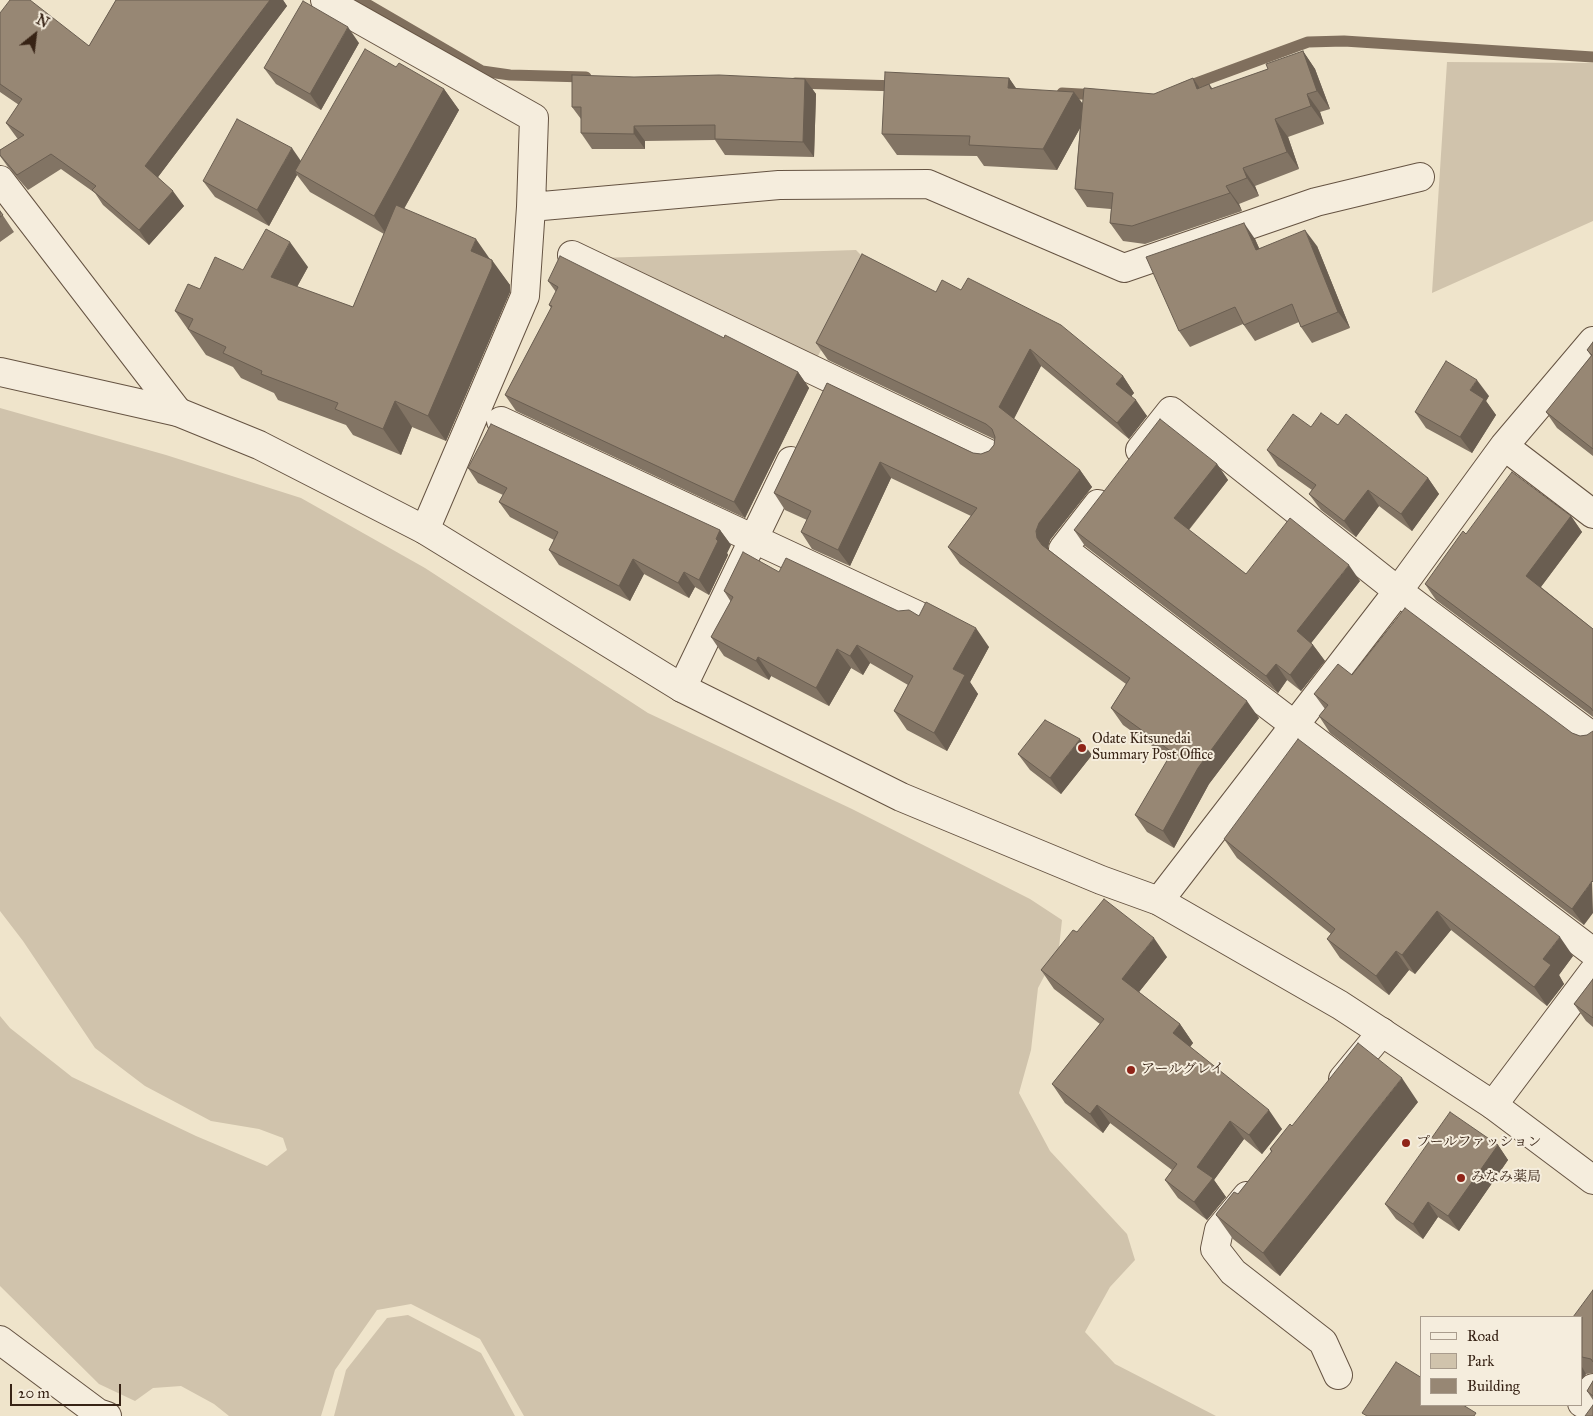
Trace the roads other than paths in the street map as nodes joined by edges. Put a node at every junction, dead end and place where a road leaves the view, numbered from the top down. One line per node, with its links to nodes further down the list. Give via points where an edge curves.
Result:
1 (325, 0): 2 (street)
2 (383, 33): 3 (street); 6 (street, via 534,118)
3 (369, 58)
4 (1420, 177): 6 (street, via 1316,202 1124,268 928,184 779,185)
5 (0, 180): 12 (street)
6 (531, 207): 18 (street, via 525,296)
7 (572, 255): 10 (street)
8 (1593, 341): 15 (street)
9 (0, 372): 12 (street)
10 (831, 378): 11 (street); 16 (street)
11 (818, 405)
12 (178, 412): 18 (street, via 259,445)
13 (501, 421): 19 (street)
14 (801, 441): 19 (street)
15 (1504, 446): 17 (street); 20 (street)
16 (991, 455)
17 (1593, 514)
18 (425, 530): 22 (street)
19 (753, 539): 21 (street); 22 (street)
20 (1398, 591): 23 (street); 23 (street, via 1170,411 1063,549); 24 (street)
21 (917, 615)
22 (682, 688): 25 (street, via 901,797)
23 (1296, 725): 25 (street); 26 (street)
24 (1593, 737)
25 (1158, 901): 28 (street)
26 (1593, 952)
27 (1593, 972): 30 (street)
28 (1382, 1032): 29 (street); 30 (street)
29 (1325, 1101)
30 (1493, 1105): 32 (street)
31 (1263, 1177): 34 (street, via 1219,1230 1215,1249 1233,1272 1323,1342)
32 (1593, 1180)
33 (0, 1340): 37 (street)
34 (1338, 1375)
35 (1593, 1388): 36 (street)
36 (1583, 1401)
37 (99, 1415)

